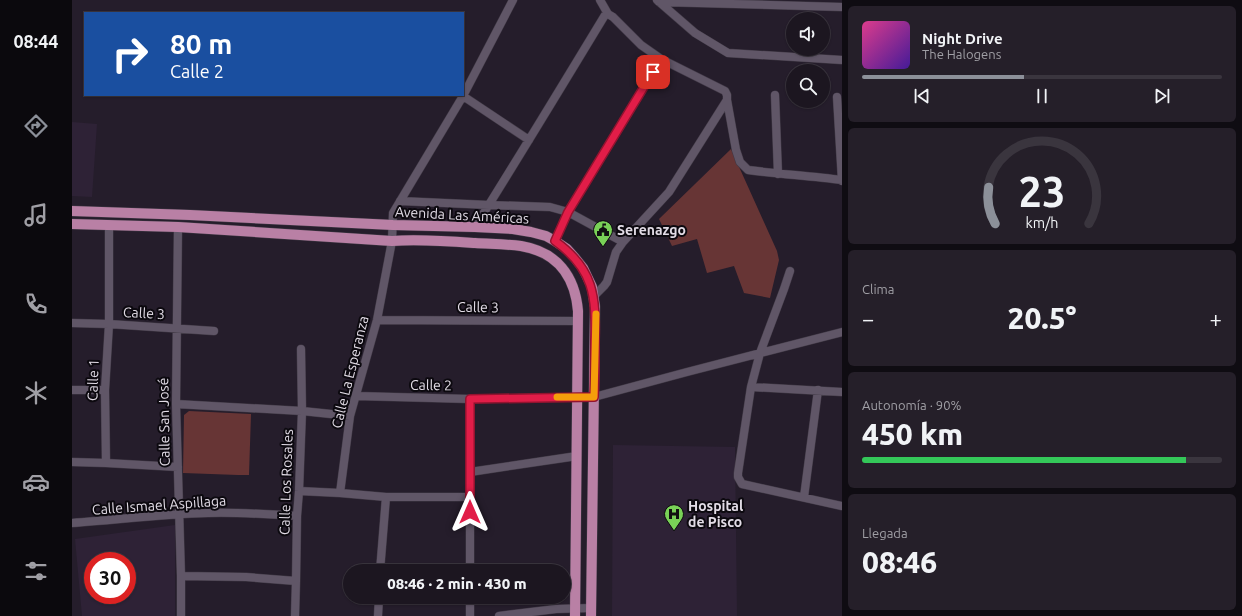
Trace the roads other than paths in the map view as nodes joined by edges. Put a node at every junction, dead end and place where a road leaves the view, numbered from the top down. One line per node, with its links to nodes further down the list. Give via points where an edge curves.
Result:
1 (513, 0): 8 (street, Calle La Esperanza)
2 (600, 0): 5 (street)
3 (658, 1): 4 (street); 7 (street, via 695,33 728,53)
4 (842, 6)
5 (608, 14): 6 (street, via 641,45); 13 (street, via 605,15)
6 (661, 59): 12 (street, via 720,87 725,91); 19 (street)
7 (842, 60)
8 (464, 94)
9 (775, 95): 14 (street)
10 (463, 96): 13 (street); 16 (street, Calle La Esperanza)
11 (837, 97): 15 (street)
12 (727, 100): 14 (street, via 740,162 748,170); 27 (street, via 669,192)
13 (530, 140): 17 (street)
14 (778, 174): 15 (street)
15 (842, 180)
16 (400, 201): 17 (street); 21 (street, Calle La Esperanza, via 393,213)
17 (489, 205): 19 (street, via 550,207); 24 (street)
18 (72, 211): 21 (main road, Avenida Las Américas)
19 (568, 212): 26 (street); 27 (street)
20 (72, 224): 22 (main road, Avenida Las Américas)
21 (394, 225): 24 (main road, Avenida Las Américas); 25 (street, Calle La Esperanza)
22 (109, 226): 23 (main road, Avenida Las Américas); 33 (street, Calle 1)
23 (178, 227): 25 (main road, Avenida Las Américas); 34 (street, Calle San José)
24 (475, 227): 26 (main road, Avenida Las Américas, via 531,232)
25 (392, 240): 30 (street, Calle La Esperanza); 31 (main road, Avenida Las Américas, via 420,239 519,246 539,251 556,262 570,278 577,300)
26 (555, 241): 29 (main road, Avenida Las Américas, via 583,268)
27 (623, 242): 29 (street, via 612,262 607,282)
28 (790, 271): 38 (street)
29 (594, 296): 46 (main road, Avenida Las Américas)
30 (377, 320): 31 (street, Calle 3); 44 (street, Calle La Esperanza)
31 (578, 321): 45 (main road, Avenida Las Américas)
32 (72, 323): 33 (street, Calle 3)
33 (109, 324): 34 (street, Calle 3); 41 (street, Calle 1)
34 (178, 328): 35 (street, Calle 3); 48 (street, Calle San José)
35 (214, 331)
36 (842, 332): 38 (street, Calle 2)
37 (301, 348): 49 (street, Calle Los Rosales)
38 (760, 353): 39 (street); 46 (street, Calle 2)
39 (751, 387): 42 (street); 59 (street, via 738,473 740,481 742,484)
40 (72, 390): 41 (street)
41 (105, 390): 53 (street, Calle 1)
42 (818, 390): 43 (street); 59 (street)
43 (842, 392)
44 (356, 396): 47 (street, Calle 2); 50 (street, Calle La Esperanza)
45 (578, 397): 46 (street, Calle 2); 47 (street, Calle 2); 51 (main road, Avenida Las Américas)
46 (594, 397): 72 (main road, Avenida Las Américas)
47 (470, 399): 55 (street)
48 (176, 404): 49 (street); 54 (street, Calle San José)
49 (302, 411): 50 (street); 56 (street, Calle Los Rosales)
50 (350, 416): 57 (street, Calle La Esperanza)
51 (577, 456): 55 (street); 71 (main road, Avenida Las Américas)
52 (72, 462): 53 (street)
53 (106, 463): 54 (street)
54 (178, 467): 62 (street, Calle San José)
55 (470, 472): 60 (street)
56 (299, 491): 57 (street); 63 (street, Calle Los Rosales)
57 (340, 493): 58 (street)
58 (386, 497): 60 (street); 65 (street)
59 (804, 497): 61 (street)
60 (470, 498): 66 (street)
61 (842, 506)
62 (179, 514): 63 (street, Calle Ismael Aspillaga); 64 (street, Calle Ismael Aspillaga); 67 (street, Calle San José)
63 (297, 516): 68 (street, Calle Los Rosales)
64 (72, 523)
65 (381, 564)
66 (470, 564)
67 (181, 576): 68 (street); 73 (street, Calle San José)
68 (296, 581): 74 (street, Calle Los Rosales)
69 (379, 604): 75 (street)
70 (470, 604): 76 (street)
71 (575, 612): 72 (street); 77 (street)
72 (591, 612)
73 (181, 616)
74 (295, 616)
75 (378, 616)
76 (470, 616)
77 (499, 616)

